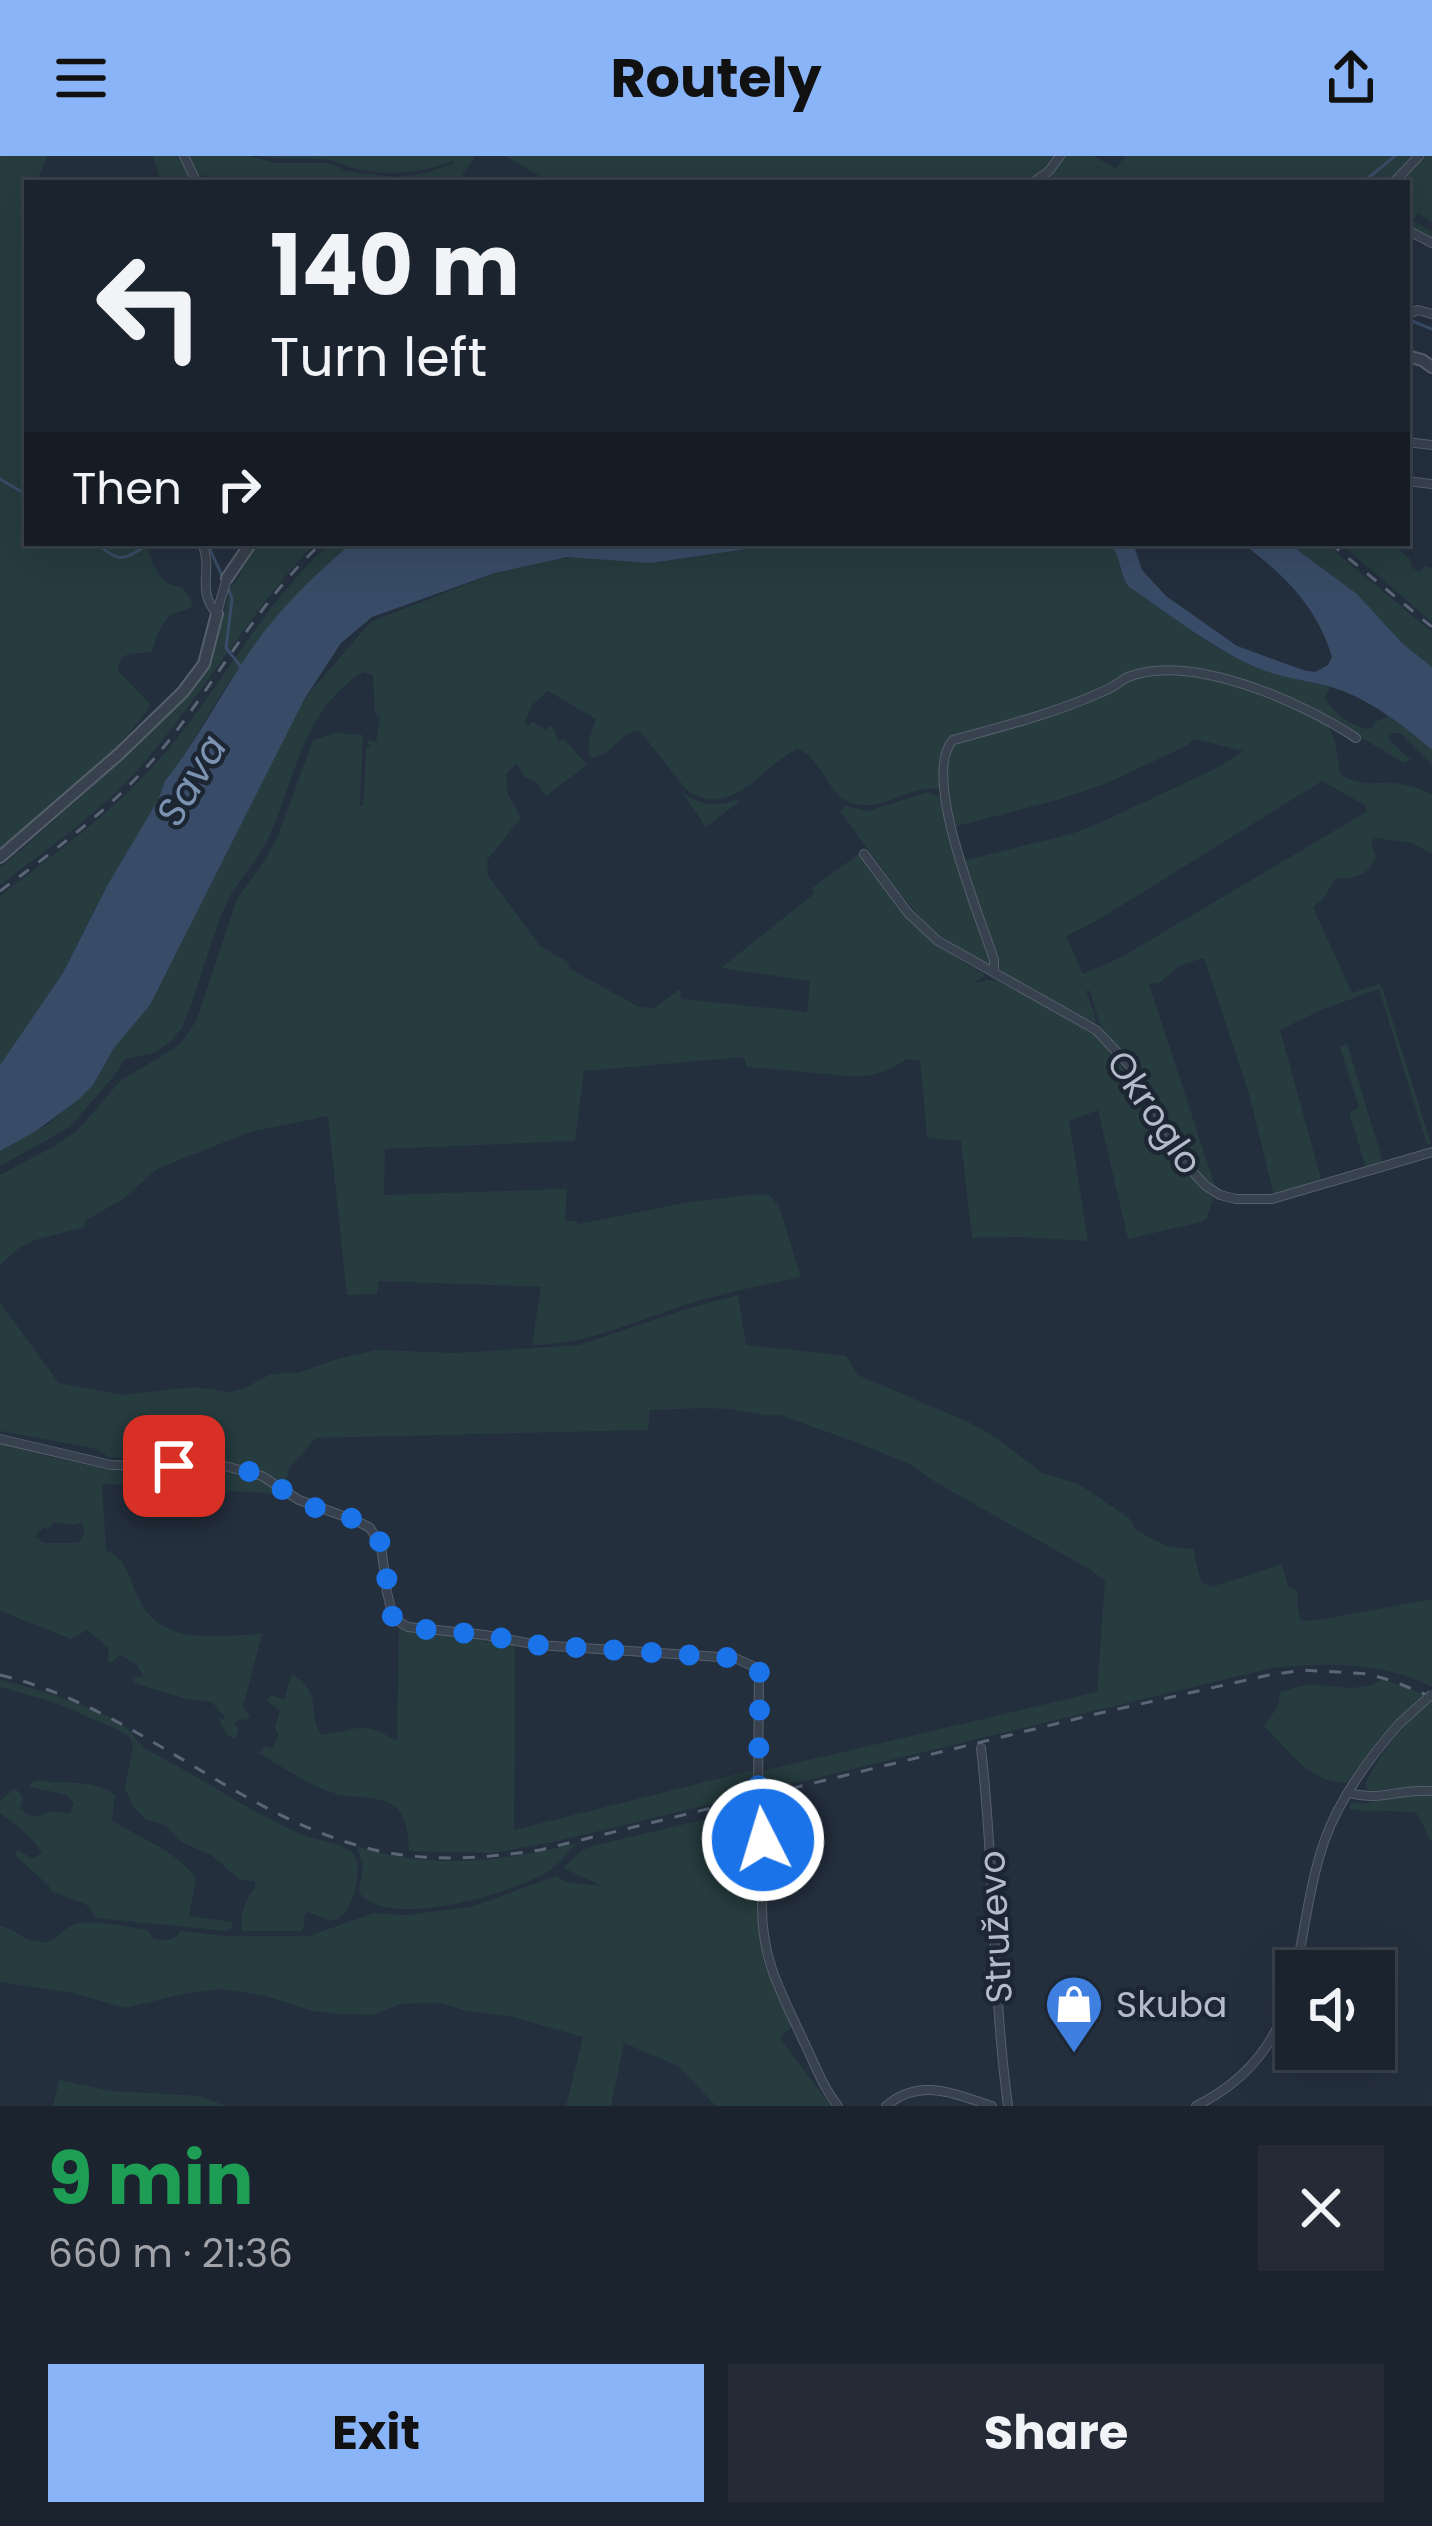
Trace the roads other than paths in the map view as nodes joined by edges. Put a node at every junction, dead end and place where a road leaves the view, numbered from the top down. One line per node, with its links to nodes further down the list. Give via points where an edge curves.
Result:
1 (1060, 156): 3 (street)
2 (1419, 156): 4 (street)
3 (1036, 180)
4 (1397, 180)
5 (203, 546): 8 (street, via 205,593)
6 (249, 546): 7 (street)
7 (225, 582): 8 (street)
8 (217, 614): 11 (street, via 204,664 183,692)
9 (1356, 738): 12 (street, via 1274,694 1160,671 953,740 944,753 944,794)
10 (864, 854): 12 (street, Okroglo, via 927,932)
11 (0, 857)
12 (994, 974): 13 (street, Okroglo, via 1111,1044 1190,1169 1220,1195 1272,1199)
13 (1432, 1152)
14 (0, 1439): 19 (street, via 111,1465 225,1466 262,1476 370,1528 382,1546 393,1618 408,1627 753,1664 760,1678 768,1960)
15 (1432, 1694): 18 (street, bridge, via 1381,1744)
16 (981, 1748): 22 (street, Struževo)
17 (1432, 1791): 18 (street)
18 (1349, 1793): 23 (street, via 1322,1846 1289,2002 1268,2047)
19 (838, 2106)
20 (886, 2106): 21 (street, via 935,2089)
21 (992, 2106)
22 (1007, 2106)
23 (1196, 2106)

